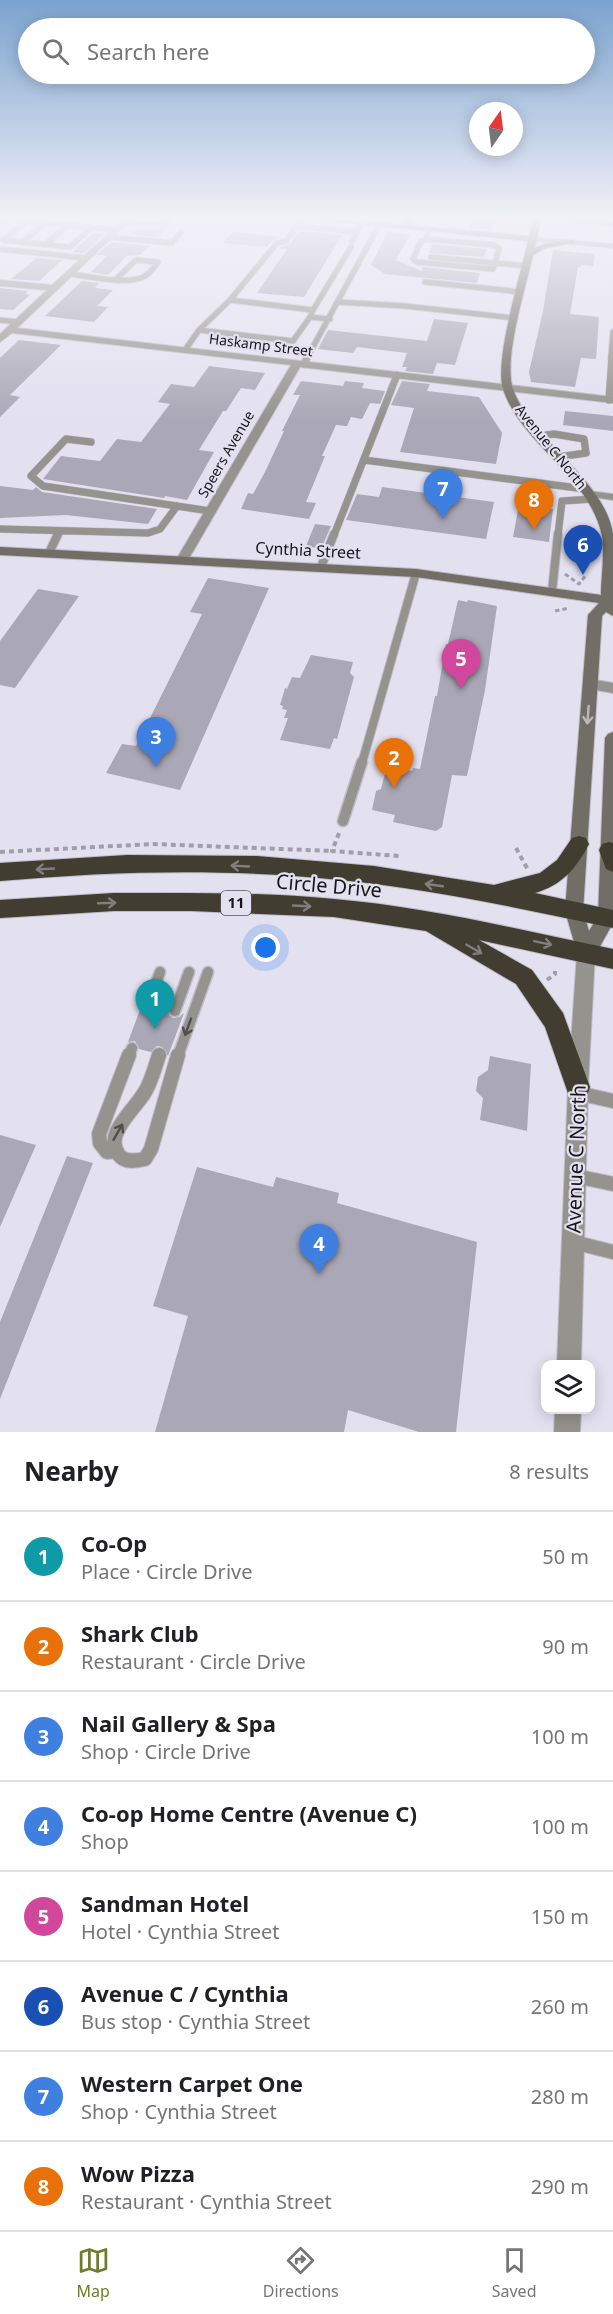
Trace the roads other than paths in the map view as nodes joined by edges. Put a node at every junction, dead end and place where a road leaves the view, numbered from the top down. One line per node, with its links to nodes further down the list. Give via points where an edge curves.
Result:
1 (31, 286): 8 (street)
2 (56, 286): 8 (street)
3 (242, 286): 10 (lane)
4 (327, 286): 12 (lane)
5 (347, 286): 11 (lane)
6 (462, 286): 9 (lane)
7 (522, 286): 9 (main road, Avenue C North)
8 (54, 288): 17 (street)
9 (521, 292): 14 (main road, Avenue C North)
10 (230, 300): 12 (lane); 18 (lane)
11 (338, 302): 14 (lane); 15 (lane)
12 (313, 310): 13 (lane)
13 (310, 317): 15 (lane); 18 (lane, via 293,341)
14 (515, 318): 24 (main road, Avenue C North, via 507,358)
15 (330, 319): 22 (lane)
16 (0, 320): 17 (lane)
17 (14, 326): 20 (street); 21 (street, Haskamp Street)
18 (199, 330): 21 (lane)
19 (613, 332): 25 (lane)
20 (0, 339)
21 (185, 350): 22 (street, Haskamp Street)
22 (300, 364): 23 (street, Haskamp Street); 33 (street, Speers Avenue)
23 (398, 375): 24 (street, Haskamp Street); 29 (lane)
24 (508, 388): 25 (street, Haskamp Street); 26 (main road, Avenue C North, via 519,411)
25 (611, 400)
26 (539, 436): 28 (main road, Avenue C North); 28 (lane, via 584,439 586,453)
27 (91, 442): 32 (lane, via 66,438 31,476 43,486)
28 (558, 457): 30 (main road, Avenue C North)
29 (364, 460): 30 (lane); 39 (lane)
30 (589, 494): 31 (street); 41 (lane, via 562,501); 42 (main road, Avenue C North, via 608,536)
31 (613, 497)
32 (177, 506): 33 (lane); 35 (lane, via 160,529 148,533)
33 (210, 511): 38 (street, Speers Avenue)
34 (0, 529): 35 (lane)
35 (59, 531): 37 (lane)
36 (0, 551): 37 (main road, Cynthia Street)
37 (49, 553): 38 (main road, Cynthia Street)
38 (182, 560): 39 (main road, Cynthia Street)
39 (321, 567): 40 (main road, Cynthia Street)
40 (416, 573): 41 (main road, Cynthia Street); 46 (lane)
41 (552, 592): 42 (main road, Cynthia Street)
42 (610, 604): 43 (main road, Avenue C North, via 595,615)
43 (590, 684): 44 (street); 47 (main road, Avenue C North, one-way to 47)
44 (613, 688)
45 (613, 738): 48 (main road, Avenue C North)
46 (343, 821)
47 (579, 844): 50 (highway, via 574,855 547,882); 52 (main road, Avenue C North)
48 (611, 856): 53 (main road, Avenue C North)
49 (0, 872): 50 (highway, Circle Drive / 11, one-way to 49, via 340,871 224,865 127,865)
50 (491, 894): 52 (highway, Circle Drive / 11)
51 (0, 909): 54 (highway, Circle Drive / 11, one-way to 54, via 191,902 334,908)
52 (574, 911): 53 (highway, Circle Drive / 11); 55 (main road, Avenue C North)
53 (610, 918): 55 (main road, Avenue C North)
54 (423, 920): 55 (highway, Circle Drive / 11, one-way to 55); 64 (highway, one-way to 64, via 524,977 555,1021)
55 (586, 953): 56 (highway, Circle Drive / 11); 64 (street, Avenue C North)
56 (613, 959)
57 (160, 972): 60 (lane)
58 (189, 972): 61 (lane)
59 (208, 972): 66 (lane, one-way to 66, via 176,1060 151,1149 145,1159 133,1161 123,1160)
60 (148, 1005)
61 (175, 1011)
62 (132, 1048): 66 (lane, via 99,1134 107,1152)
63 (159, 1054): 66 (lane, one-way to 63, via 113,1141 146,1093)
64 (578, 1090): 65 (lane); 67 (street, Avenue C North)
65 (613, 1101)
66 (116, 1151)
67 (575, 1176): 68 (lane); 69 (street, Avenue C North)
68 (613, 1184)
69 (573, 1242): 70 (lane); 71 (street, Avenue C North)
70 (613, 1252)
71 (569, 1360)
72 (568, 1414): 73 (street)
73 (567, 1432)

